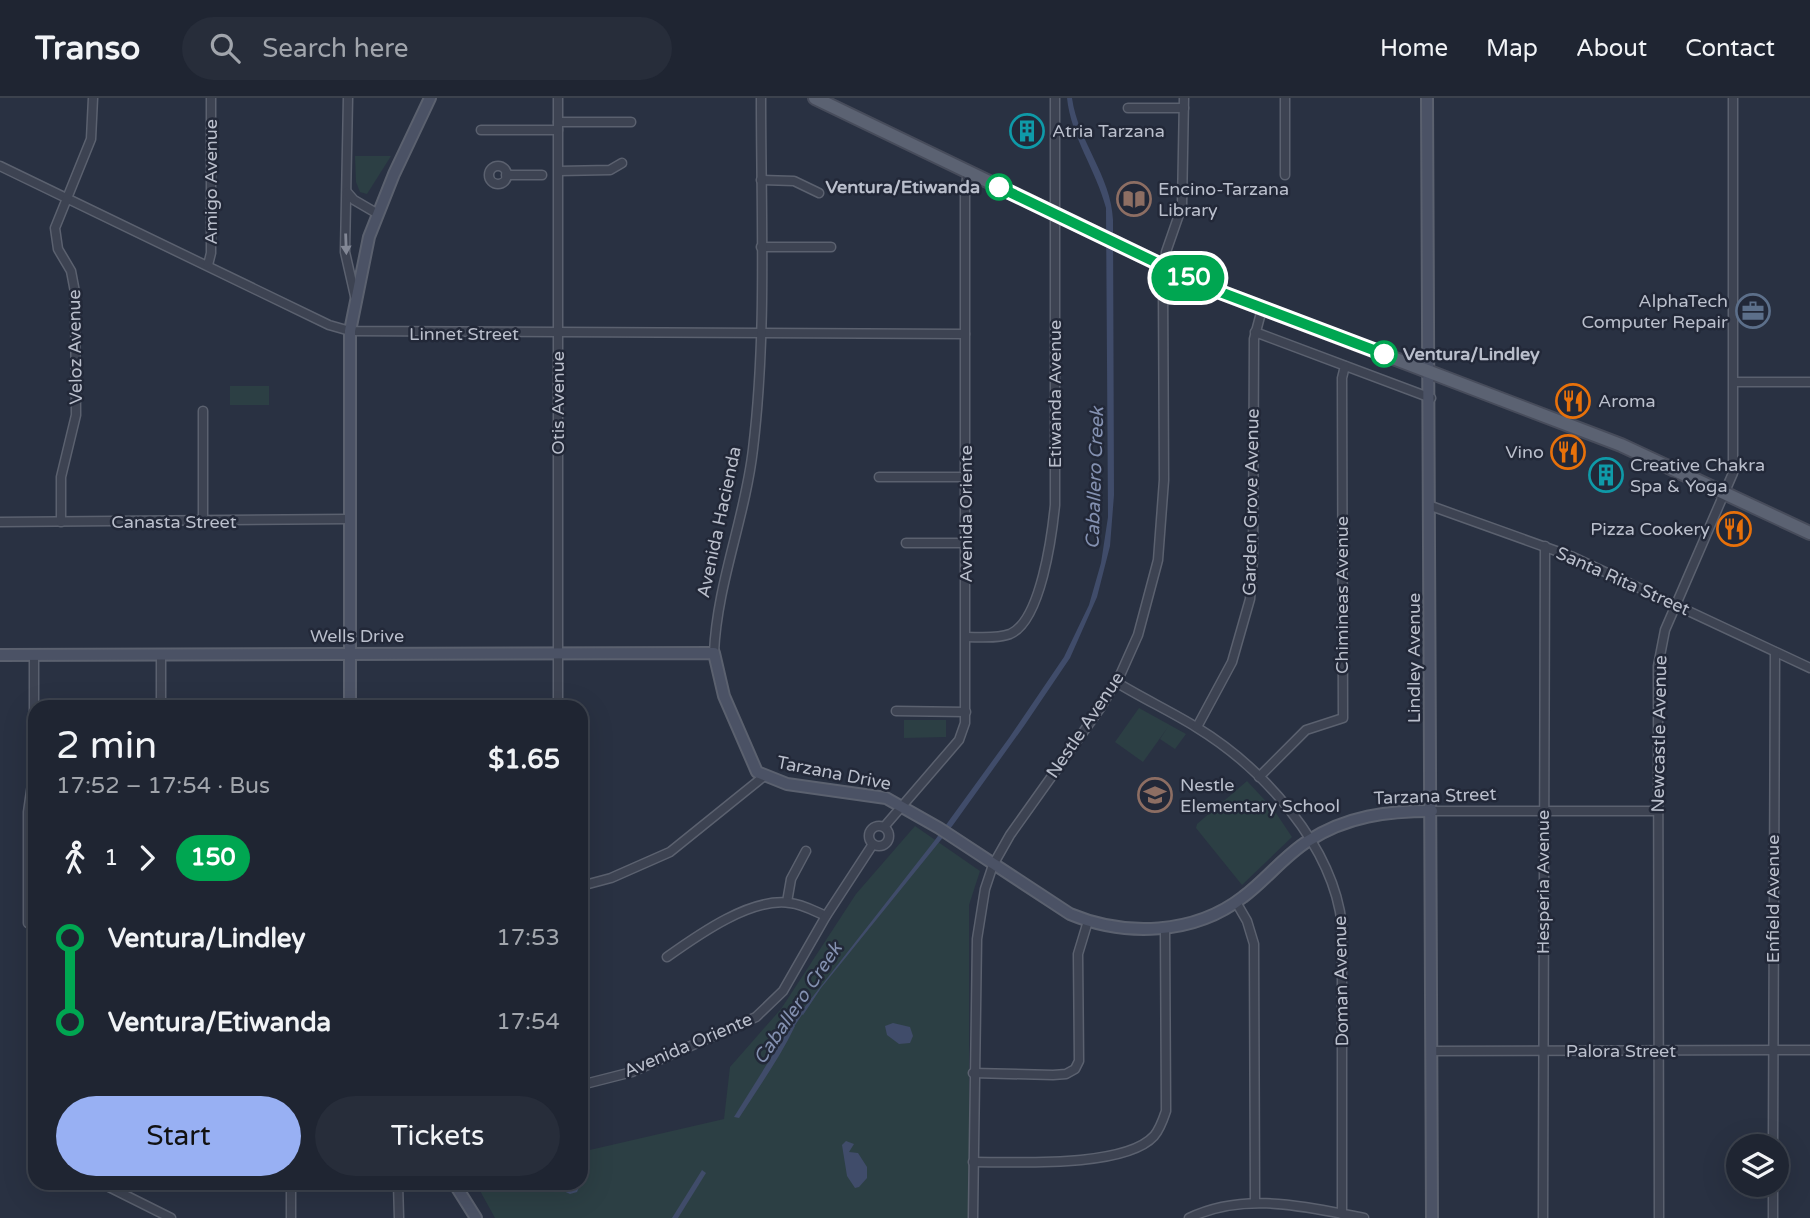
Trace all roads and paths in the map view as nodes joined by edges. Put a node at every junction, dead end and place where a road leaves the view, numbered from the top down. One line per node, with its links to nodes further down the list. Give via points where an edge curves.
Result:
1 (93, 98): 27 (street, Veloz Avenue, via 91,139)
2 (211, 98): 32 (street, Amigo Avenue)
3 (348, 98): 25 (street)
4 (430, 98): 28 (street)
5 (558, 98): 15 (street, Otis Avenue)
6 (761, 98): 24 (street, Avenida Hacienda)
7 (815, 98): 20 (main road)
8 (1055, 98): 29 (street, Etiwanda Avenue)
9 (1284, 98): 23 (street)
10 (1427, 98): 42 (street, Lindley Avenue)
11 (1733, 98): 43 (street, Newcastle Avenue)
12 (1184, 103): 13 (street); 33 (street, Nestle Avenue, via 1182,206)
13 (1128, 108)
14 (631, 122): 15 (street)
15 (558, 126): 16 (street); 19 (street, Otis Avenue)
16 (481, 130)
17 (622, 163): 19 (street, via 610,170)
18 (0, 166): 27 (street, Linnet Street)
19 (559, 171): 38 (street, Otis Avenue)
20 (968, 172): 29 (main road); 40 (street, Avenida Oriente)
21 (542, 174): 22 (street)
22 (506, 175)
23 (1285, 175)
24 (761, 180): 26 (street, via 794,181); 30 (street, Avenida Hacienda)
25 (347, 192): 28 (street); 34 (street, one-way to 34, via 345,251)
26 (819, 193)
27 (66, 198): 32 (street, Linnet Street); 54 (street, Veloz Avenue, via 55,239 74,280 76,415 61,477)
28 (378, 214): 34 (street)
29 (1055, 214): 33 (main road); 60 (street, Etiwanda Avenue, via 1052,536 1029,613 1019,628 1001,636)
30 (761, 247): 31 (street); 39 (street, Avenida Hacienda)
31 (831, 247)
32 (208, 265): 36 (street, Linnet Street)
33 (1164, 267): 35 (main road); 69 (street, Nestle Avenue, via 1163,524 1151,594)
34 (355, 296): 36 (street)
35 (1262, 309): 37 (street, Garden Grove Avenue); 42 (main road)
36 (350, 331): 38 (street, Linnet Street); 51 (street)
37 (1255, 332): 41 (street); 76 (street, Garden Grove Avenue, via 1250,599 1232,662)
38 (558, 334): 39 (street, Linnet Street); 62 (street, Otis Avenue)
39 (761, 334): 40 (street, Linnet Street); 63 (street, Avenida Hacienda, via 753,454 718,604)
40 (965, 334): 48 (street, Avenida Oriente)
41 (1345, 366): 45 (street); 78 (street, Chimineas Avenue, via 1343,718 1306,730)
42 (1429, 371): 45 (street, Lindley Avenue); 49 (main road, via 1621,445)
43 (1734, 382): 44 (street); 49 (street, Newcastle Avenue, via 1733,473)
44 (1810, 382)
45 (1431, 398): 50 (street, Lindley Avenue)
46 (203, 411): 52 (street)
47 (879, 477): 48 (street, via 903,482)
48 (966, 477): 57 (street, Avenida Oriente)
49 (1726, 494): 55 (main road); 59 (street, Newcastle Avenue)
50 (1431, 506): 58 (street, Santa Rita Street); 80 (street, Lindley Avenue)
51 (348, 519): 52 (street, Canasta Street); 65 (street)
52 (203, 521): 54 (street, Canasta Street)
53 (0, 522): 54 (street, Canasta Street)
54 (61, 522)
55 (1810, 533)
56 (906, 543): 57 (street)
57 (966, 543): 60 (street, Avenida Oriente)
58 (1545, 546): 59 (street, Santa Rita Street); 81 (street, Hesperia Avenue)
59 (1675, 605): 61 (street, Santa Rita Street); 82 (street, Newcastle Avenue, via 1658,666)
60 (966, 637): 75 (street, Avenida Oriente)
61 (1775, 652): 68 (street, Santa Rita Street); 98 (street, Enfield Avenue)
62 (558, 653): 63 (street, Wells Drive); 65 (street, Wells Drive); 73 (street, Otis Avenue)
63 (715, 653): 77 (street, Avenida Hacienda, via 733,721)
64 (161, 654): 65 (street, Wells Drive); 67 (street, Wells Drive); 71 (street)
65 (349, 654): 72 (street)
66 (0, 655): 67 (street, Wells Drive)
67 (34, 655): 70 (street)
68 (1810, 668)
69 (1116, 682): 76 (street, Doman Avenue); 89 (street, Nestle Avenue)
70 (34, 700)
71 (161, 700)
72 (350, 700)
73 (558, 700)
74 (896, 711): 75 (street)
75 (966, 712): 79 (street, Avenida Oriente, via 959,740)
76 (1196, 727): 78 (street, Doman Avenue)
77 (762, 777): 79 (street, Tarzana Drive, via 873,795); 90 (street, Tarzana Drive, via 670,852)
78 (1259, 777): 86 (street, Doman Avenue)
79 (902, 806): 84 (street, Avenida Oriente); 85 (street, Tarzana Drive)
80 (1432, 811): 81 (street, Tarzana Street); 86 (street, Tarzana Street, via 1357,818); 100 (street, Lindley Avenue)
81 (1543, 811): 82 (street, Tarzana Street); 101 (street, Hesperia Avenue)
82 (1658, 811): 102 (street, Newcastle Avenue)
83 (28, 812): 95 (street)
84 (884, 827): 87 (street, Avenida Oriente, via 870,831); 87 (street, Avenida Oriente, via 888,841)
85 (939, 828): 89 (street, Tarzana Street)
86 (1309, 840): 92 (street, Tarzana Street); 113 (street, Doman Avenue, via 1329,873 1342,925)
87 (873, 844): 93 (street, Avenida Oriente)
88 (806, 851): 91 (street)
89 (993, 865): 94 (street, Tarzana Street); 103 (street, Nestle Avenue, via 977,939)
90 (588, 885)
91 (787, 902): 93 (street); 97 (street, via 752,908 699,934)
92 (1236, 902): 96 (street, Tarzana Street, via 1200,919); 112 (street, via 1254,944)
93 (826, 916): 104 (street, Avenida Oriente, via 783,991 756,1017 632,1072)
94 (1088, 921): 96 (street, Tarzana Street, via 1130,929); 103 (street, via 1078,954 1079,1061 1075,1069 1066,1074)
95 (28, 923)
96 (1165, 928): 106 (street, via 1166,1111 1159,1129 1149,1141 1099,1157)
97 (667, 957)
98 (1772, 1050): 99 (street, Palora Street); 102 (street, Palora Street); 105 (street, Enfield Avenue)
99 (1810, 1050)
100 (1432, 1051): 101 (street, Palora Street); 121 (street, Lindley Avenue)
101 (1544, 1051): 102 (street, Palora Street); 122 (street, Hesperia Avenue)
102 (1658, 1051): 123 (street, Newcastle Avenue)
103 (973, 1073): 106 (street, Nestle Avenue)
104 (588, 1083)
105 (1773, 1134)
106 (973, 1162): 118 (street, Nestle Avenue)
107 (115, 1190): 114 (street)
108 (290, 1190): 115 (street)
109 (398, 1190): 116 (street)
110 (458, 1190): 117 (street)
111 (1773, 1197): 124 (street)
112 (1255, 1202): 113 (street); 119 (street, via 1217,1206)
113 (1342, 1214): 120 (street)
114 (171, 1218)
115 (291, 1218)
116 (399, 1218)
117 (476, 1218)
118 (973, 1218)
119 (1189, 1218)
120 (1364, 1218)
121 (1432, 1218)
122 (1543, 1218)
123 (1658, 1218)
124 (1773, 1218)

